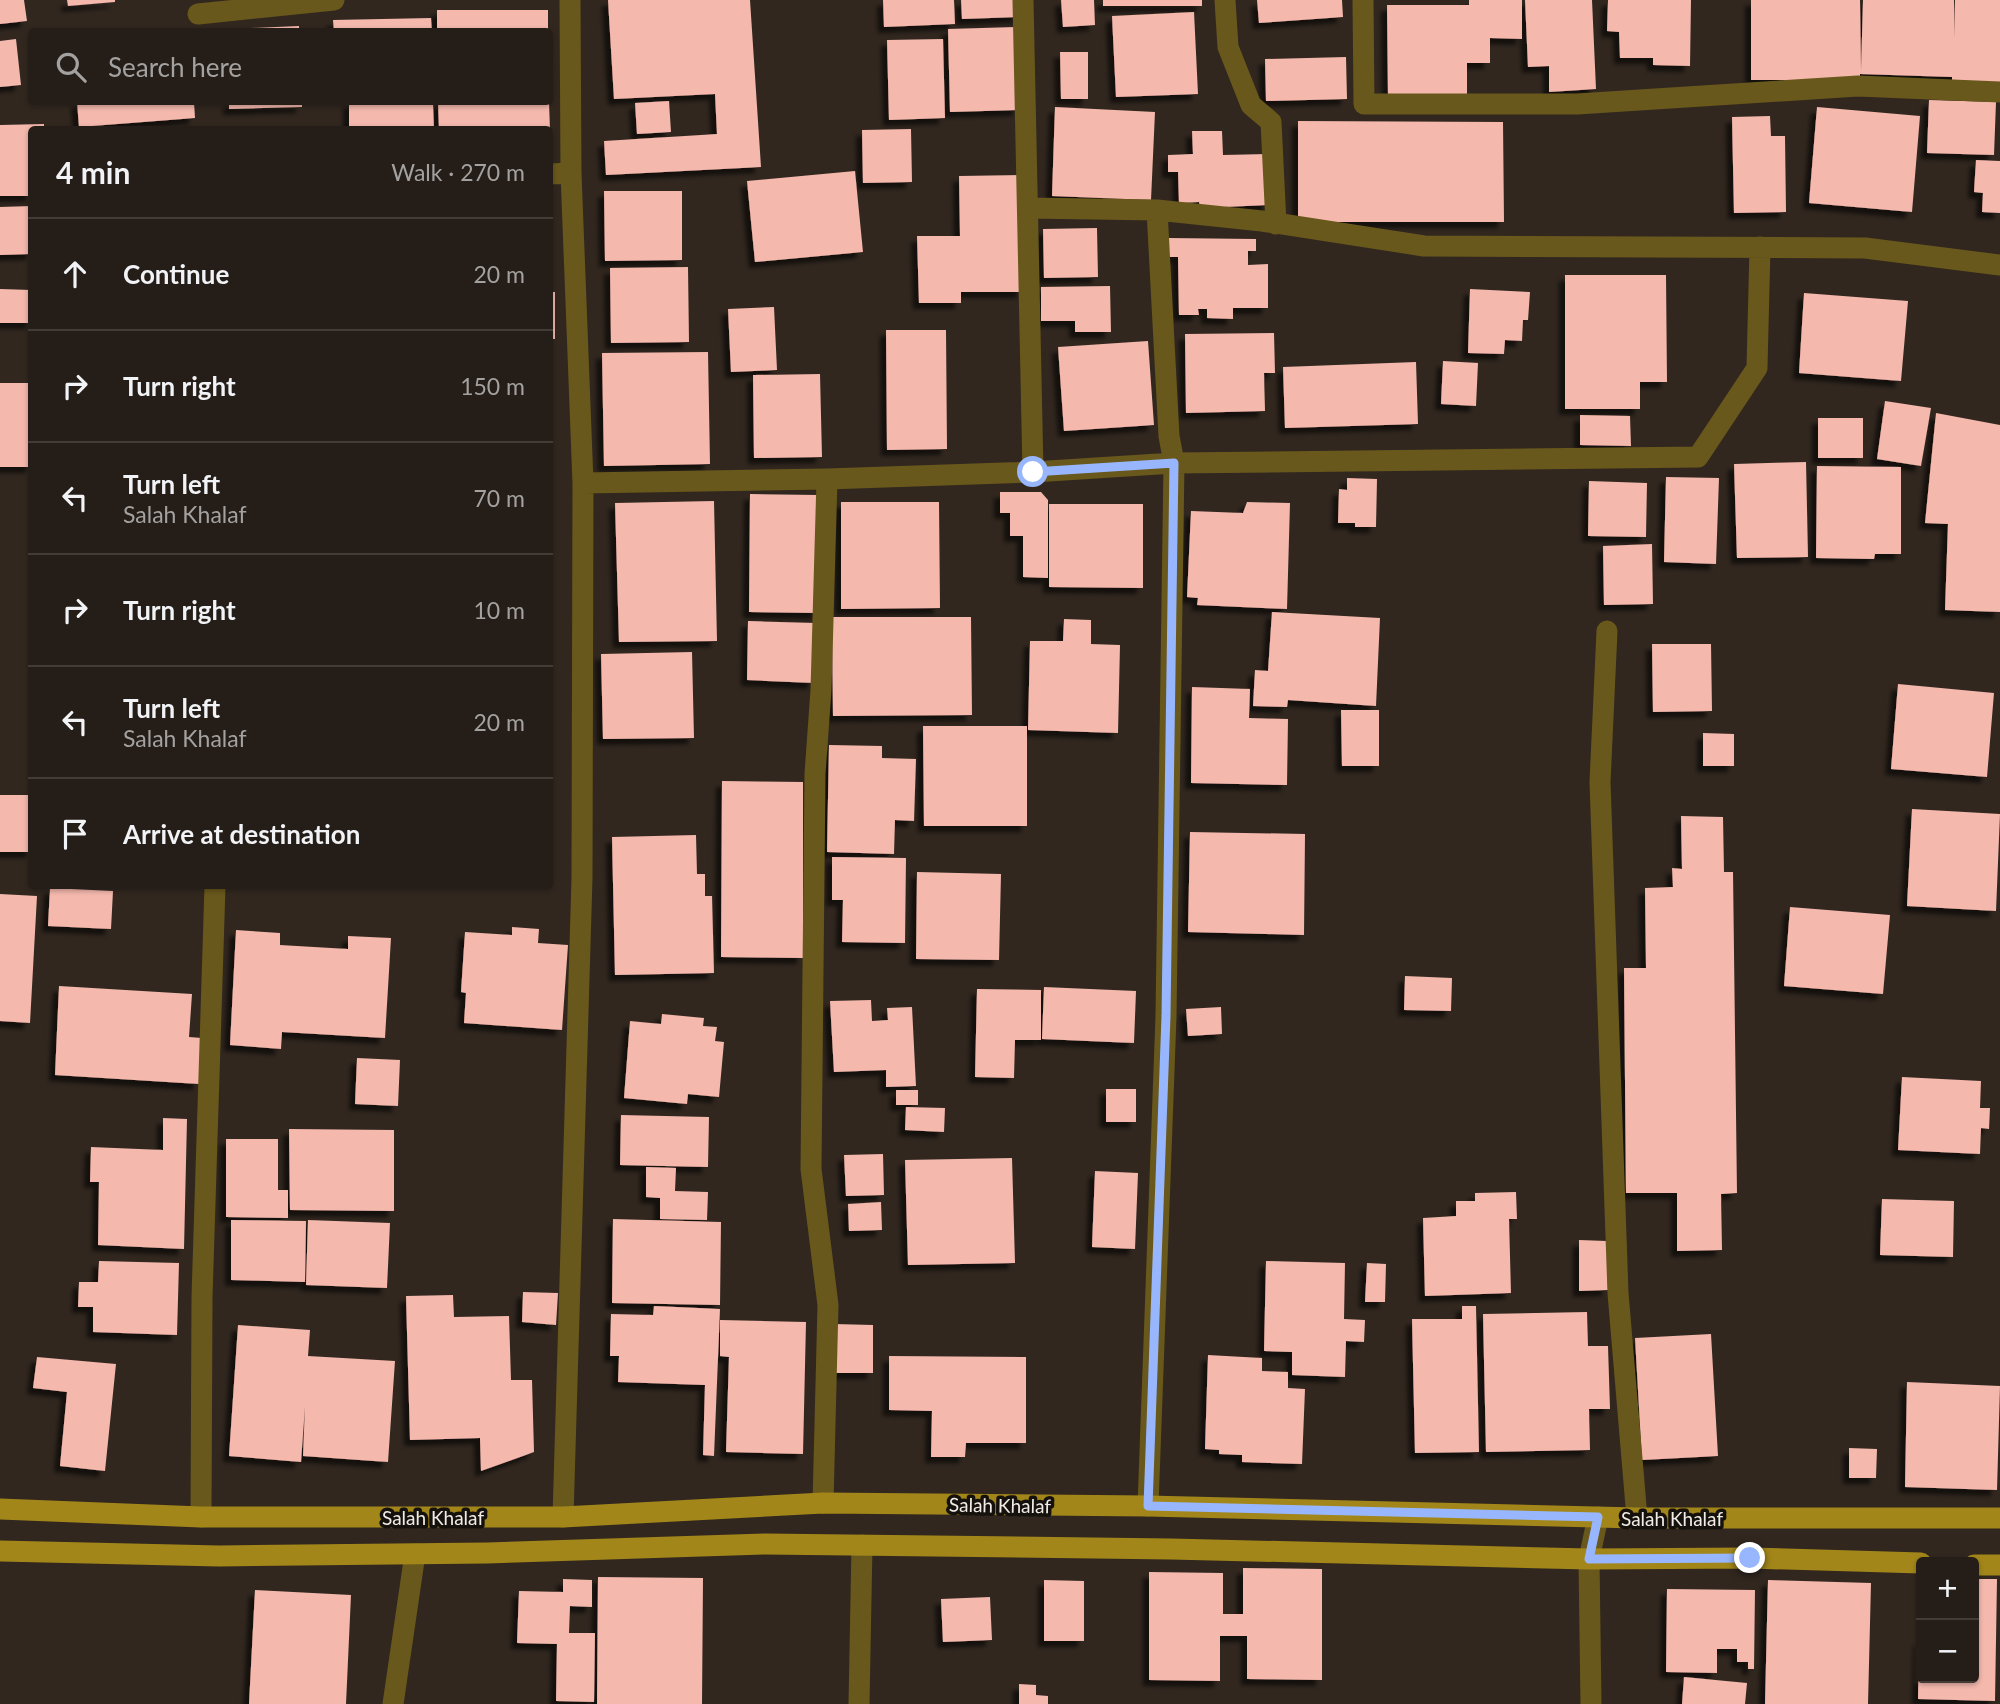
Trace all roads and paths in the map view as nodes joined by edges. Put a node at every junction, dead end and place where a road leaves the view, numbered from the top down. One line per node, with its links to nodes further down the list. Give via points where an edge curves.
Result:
1 (334, 0): 6 (street)
2 (570, 0): 8 (street)
3 (1023, 0): 10 (street)
4 (1224, 0): 12 (street, via 1228,47 1251,105 1270,122)
5 (1363, 0): 7 (street, via 1364,104 1577,104 1858,86)
6 (198, 14)
7 (2000, 92)
8 (571, 173): 9 (street); 18 (street)
9 (553, 174)
10 (1028, 208): 11 (street); 16 (street)
11 (1157, 210): 12 (street); 15 (street)
12 (1276, 224): 13 (street, via 1424,247)
13 (1760, 247): 14 (street, via 1865,247); 15 (street, via 1757,368 1698,457)
14 (2000, 265)
15 (1174, 463): 16 (street); 22 (street, via 1166,1016)
16 (1033, 472): 17 (street)
17 (827, 479): 18 (street); 21 (street, via 814,774 811,1169 828,1305)
18 (583, 483): 25 (street, via 582,878)
19 (1607, 631): 27 (street, via 1601,823 1618,1293)
20 (215, 889): 24 (street, via 202,1297)
21 (823, 1503): 22 (main road, Salah Khalaf); 25 (main road, Salah Khalaf)
22 (1148, 1506): 26 (main road, Salah Khalaf)
23 (0, 1509): 24 (main road, Salah Khalaf)
24 (201, 1517): 25 (main road, Salah Khalaf)
25 (564, 1517)
26 (1598, 1517): 27 (main road, Salah Khalaf); 32 (street)
27 (1637, 1518): 28 (main road, Salah Khalaf)
28 (2000, 1518)
29 (862, 1545): 31 (main road, Salah Khalaf); 32 (main road, Salah Khalaf); 37 (street)
30 (0, 1551): 31 (main road, Salah Khalaf)
31 (415, 1554): 36 (street)
32 (1589, 1559): 33 (main road, Salah Khalaf); 38 (street)
33 (1916, 1563)
34 (1979, 1565): 35 (main road)
35 (2000, 1565)
36 (393, 1704)
37 (859, 1704)
38 (1591, 1704)

